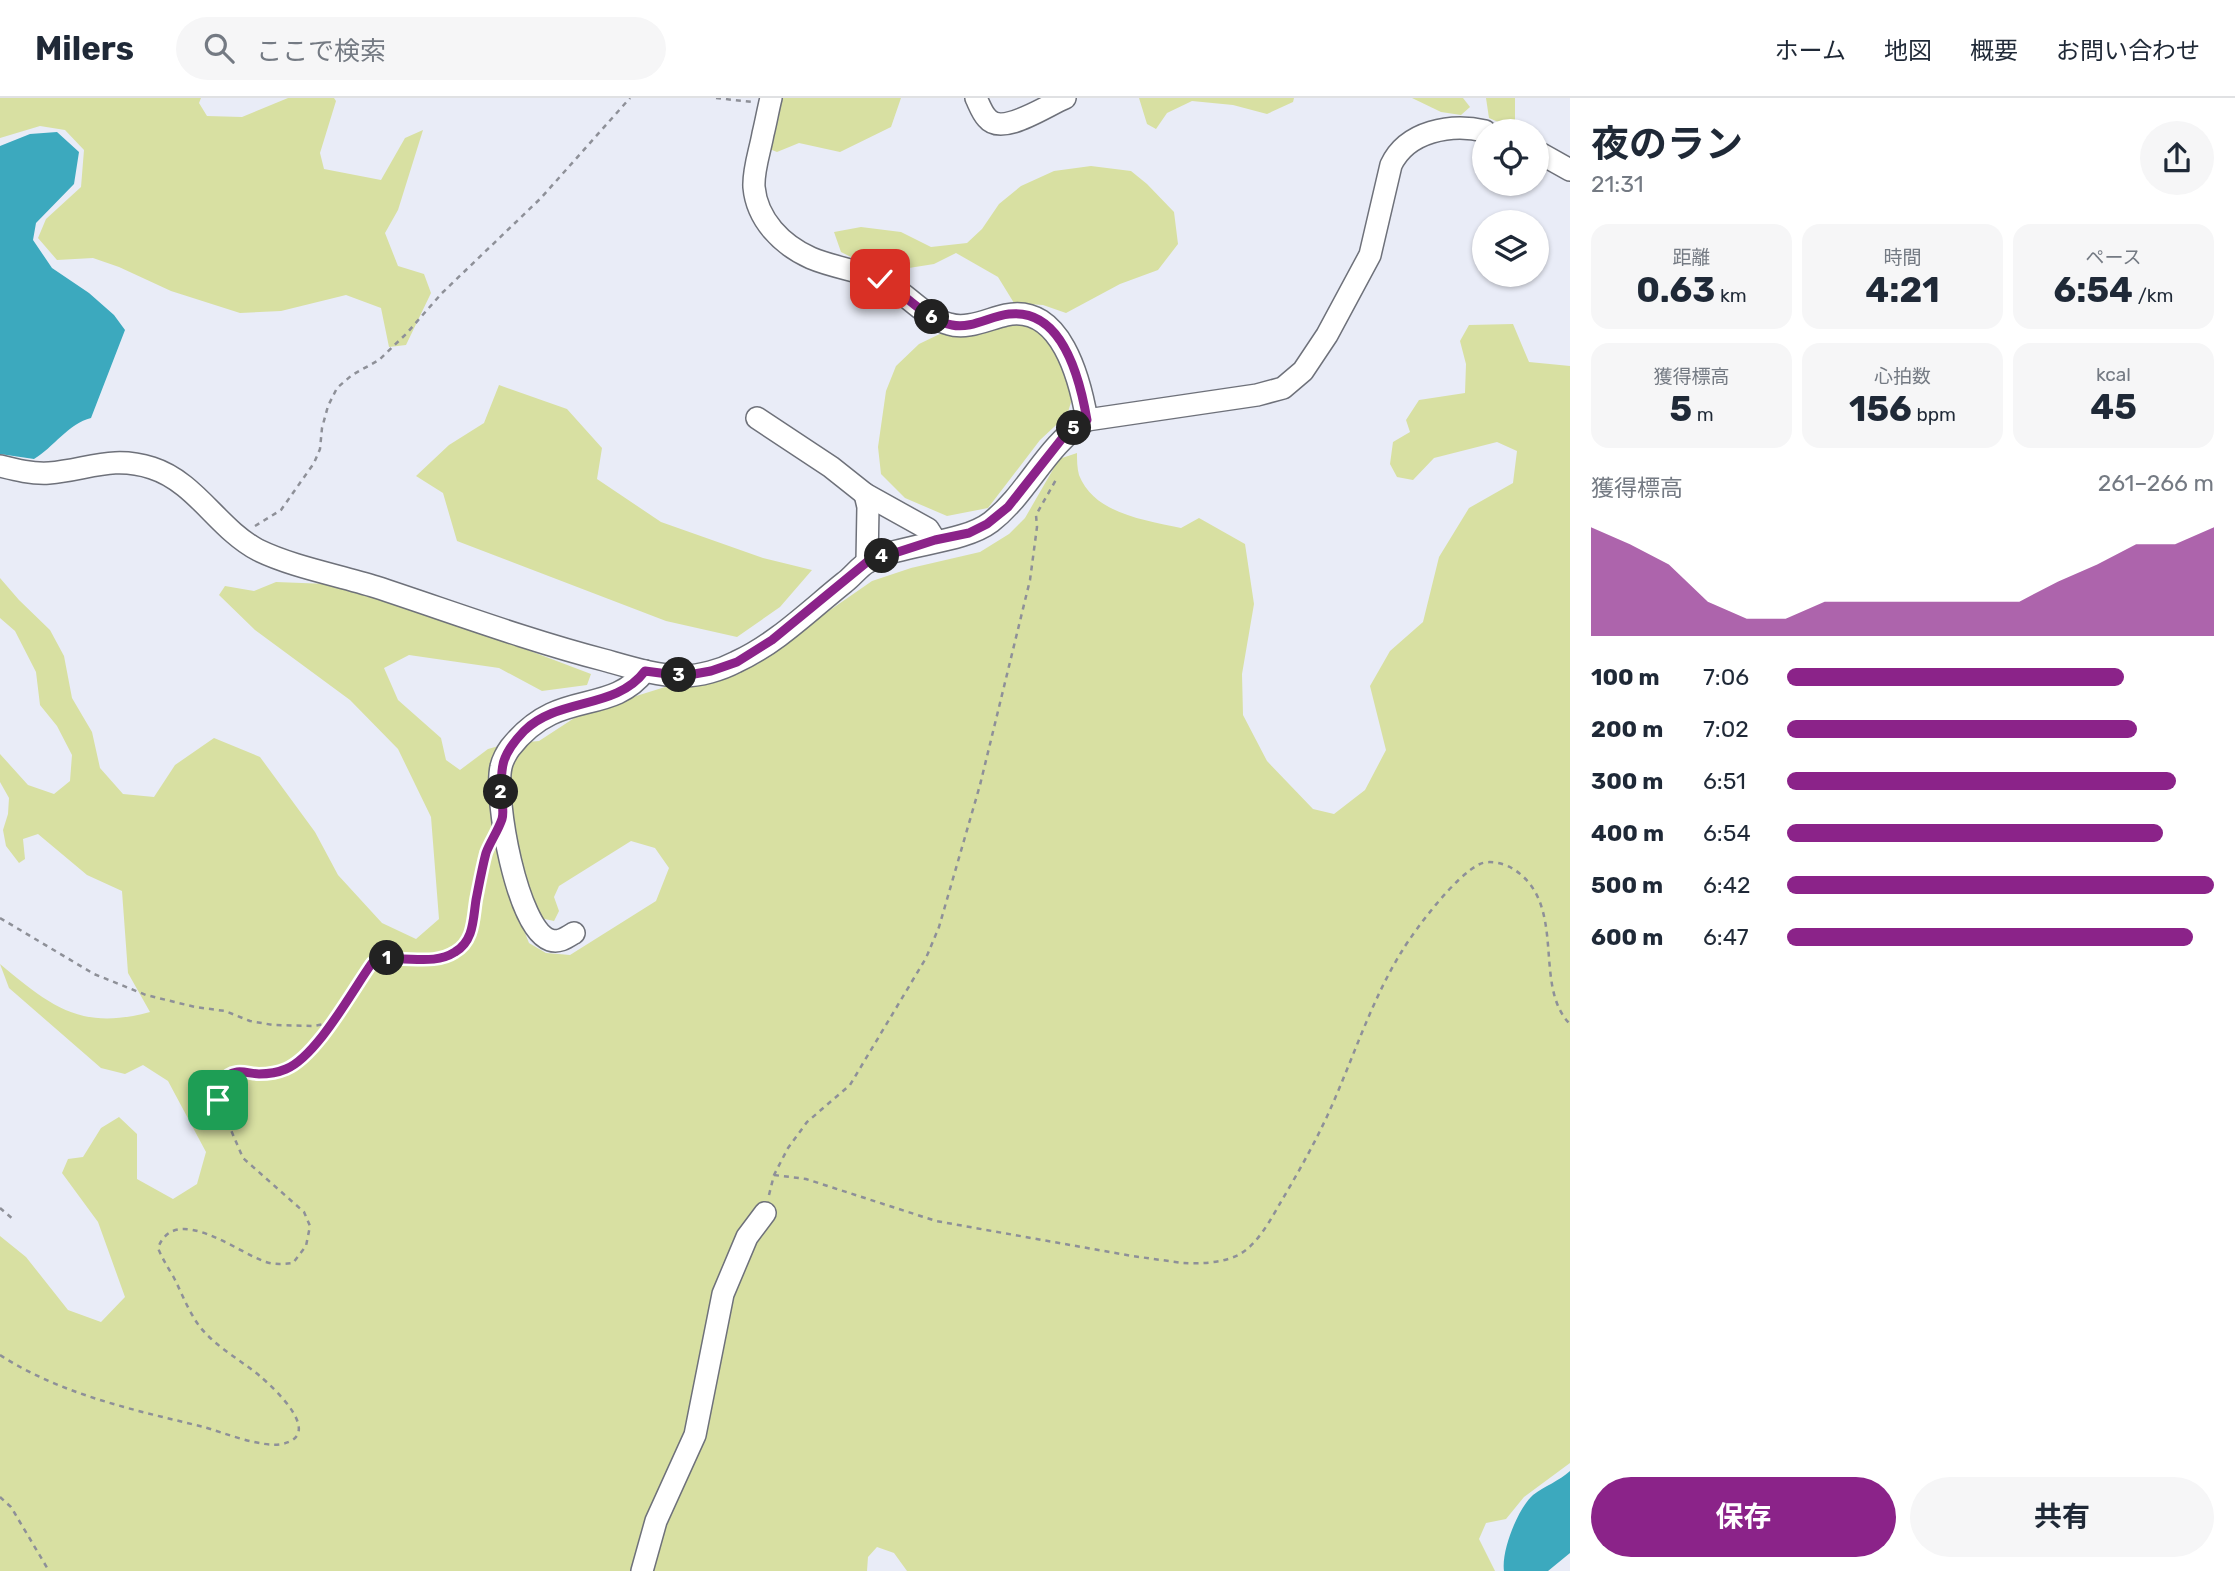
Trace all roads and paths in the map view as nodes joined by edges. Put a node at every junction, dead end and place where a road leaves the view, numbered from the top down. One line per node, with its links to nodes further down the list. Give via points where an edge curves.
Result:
1 (630, 98): 14 (path, via 541,198 406,334 379,360 337,388 314,463 281,510)
2 (716, 98): 5 (path)
3 (976, 98): 4 (street, via 988,120 1000,126)
4 (1065, 98)
5 (770, 101): 10 (street, via 754,186 769,226 781,240 813,259 880,279 952,326 1010,314 1044,321 1061,340 1082,393)
6 (1472, 128): 10 (street, via 1446,128 1397,151 1370,255 1327,335 1303,371 1283,388)
7 (1549, 158): 8 (street)
8 (1570, 170)
9 (757, 418): 13 (street)
10 (1087, 420): 15 (street, via 1068,431 1008,507 987,524)
11 (0, 466): 14 (street, via 49,473 131,461 183,484)
12 (1060, 472): 22 (path, via 1037,515 1030,580 980,785 939,927 926,958 850,1085 807,1122 774,1175 806,1180 936,1221 1132,1256 1203,1264 1242,1253 1255,1241 1302,1167 1402,950 1453,885 1481,863 1510,866 1531,883 1544,908 1554,998)
13 (865, 494): 15 (street, via 928,529); 16 (street, via 869,507)
14 (240, 536): 17 (street, via 274,557)
15 (935, 540): 16 (street)
16 (867, 562): 17 (street, via 772,640 737,662 683,676)
17 (645, 671): 18 (street, via 637,683 608,698 551,713 526,730 501,766)
18 (503, 817): 20 (street, via 514,877 529,920 541,936 553,942); 21 (path, via 487,851 473,926 459,950 446,957 384,958 372,963)
19 (0, 918): 21 (path, via 94,974 146,995 273,1025)
20 (574, 933)
21 (331, 1023): 26 (path, via 287,1068 260,1074 237,1072 225,1077 218,1089 218,1100 243,1158 304,1212 310,1226 306,1246 293,1263 265,1262 200,1231 182,1228 169,1231 158,1248 200,1327 262,1378 298,1419 294,1438 281,1444 258,1442 128,1408 65,1389)
22 (1570, 1024)
23 (0, 1208): 25 (path)
24 (765, 1213): 29 (street, via 747,1237 723,1294 695,1435 656,1521)
25 (14, 1220)
26 (0, 1355)
27 (0, 1497): 28 (path, via 11,1507)
28 (48, 1571)
29 (642, 1571)

